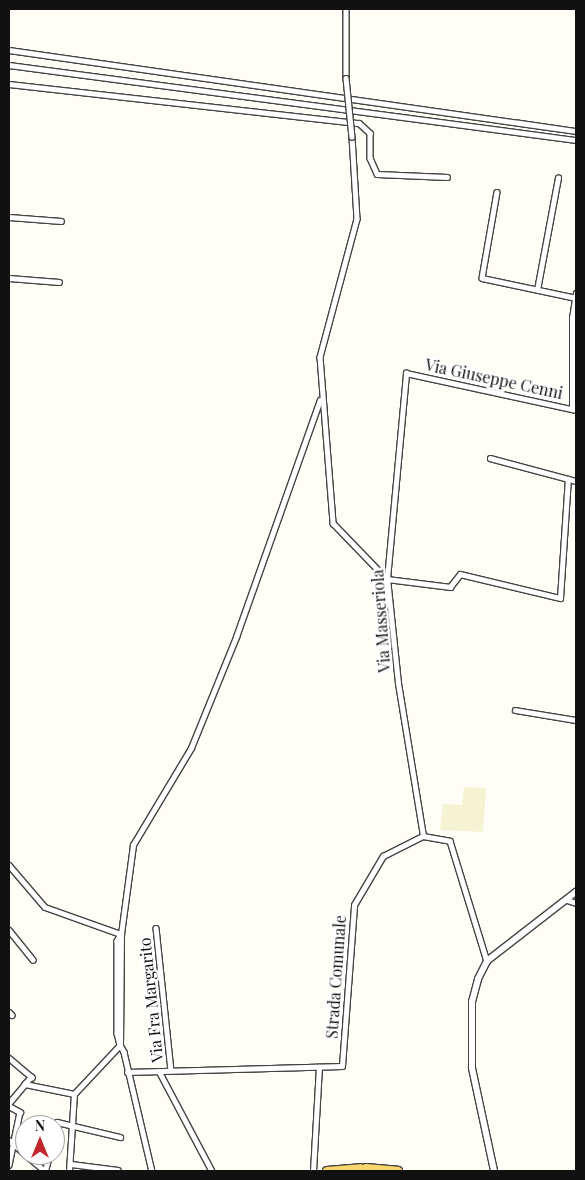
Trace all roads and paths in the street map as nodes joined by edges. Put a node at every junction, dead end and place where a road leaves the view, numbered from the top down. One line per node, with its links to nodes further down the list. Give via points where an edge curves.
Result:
1 (346, 9): 17 (street, bridge, via 346,78 357,219 325,332)
2 (9, 50): 5 (street)
3 (9, 65): 6 (street)
4 (9, 84): 7 (street, via 359,123 370,133 370,158 377,174)
5 (576, 131)
6 (576, 140)
7 (447, 177)
8 (558, 178): 14 (street)
9 (497, 192): 14 (street, via 482,278)
10 (9, 217): 11 (street)
11 (61, 220)
12 (9, 278): 13 (street)
13 (59, 282)
14 (537, 290): 15 (street)
15 (576, 296): 18 (street)
16 (406, 372): 18 (street, Via Giuseppe Cenni); 22 (street, Via Masseriola)
17 (320, 400): 22 (street, via 333,524); 32 (street, via 236,637 191,748 133,845)
18 (574, 409)
19 (490, 458): 20 (street)
20 (568, 479): 21 (street); 22 (street, via 562,597 460,574 450,587)
21 (576, 481)
22 (387, 579): 25 (street, Via Masseriola, via 398,683)
23 (515, 710): 24 (street)
24 (576, 720)
25 (423, 836): 34 (street, via 450,841); 37 (street, Strada Comunale, via 383,856 354,905 342,1066)
26 (9, 866): 32 (street, via 45,907)
27 (576, 892): 28 (street)
28 (567, 900): 29 (street); 34 (street)
29 (576, 903)
30 (156, 928): 39 (street, Via Fra Margarito)
31 (9, 930): 33 (street)
32 (121, 934): 35 (street)
33 (33, 960)
34 (486, 961): 61 (street, via 472,1002 472,1068)
35 (120, 1045): 40 (street); 42 (street)
36 (9, 1058): 41 (street, via 32,1076)
37 (319, 1067): 39 (street); 58 (street)
38 (159, 1070): 39 (street); 40 (street); 57 (street)
39 (171, 1070)
40 (127, 1072): 56 (street)
41 (25, 1084): 42 (street); 43 (street)
42 (74, 1094): 45 (street)
43 (9, 1104): 48 (street, via 20,1112)
44 (65, 1125): 45 (street)
45 (72, 1127): 46 (street); 49 (street)
46 (120, 1137)
47 (9, 1140): 48 (street)
48 (14, 1144): 50 (street)
49 (71, 1164): 51 (street); 55 (street)
50 (9, 1165)
51 (118, 1170)
52 (347, 1170): 53 (main road); 59 (main road)
53 (363, 1170): 54 (main road)
54 (379, 1170): 60 (main road)
55 (70, 1171)
56 (152, 1171)
57 (212, 1171)
58 (314, 1171)
59 (328, 1171)
60 (398, 1171)
61 (493, 1171)

